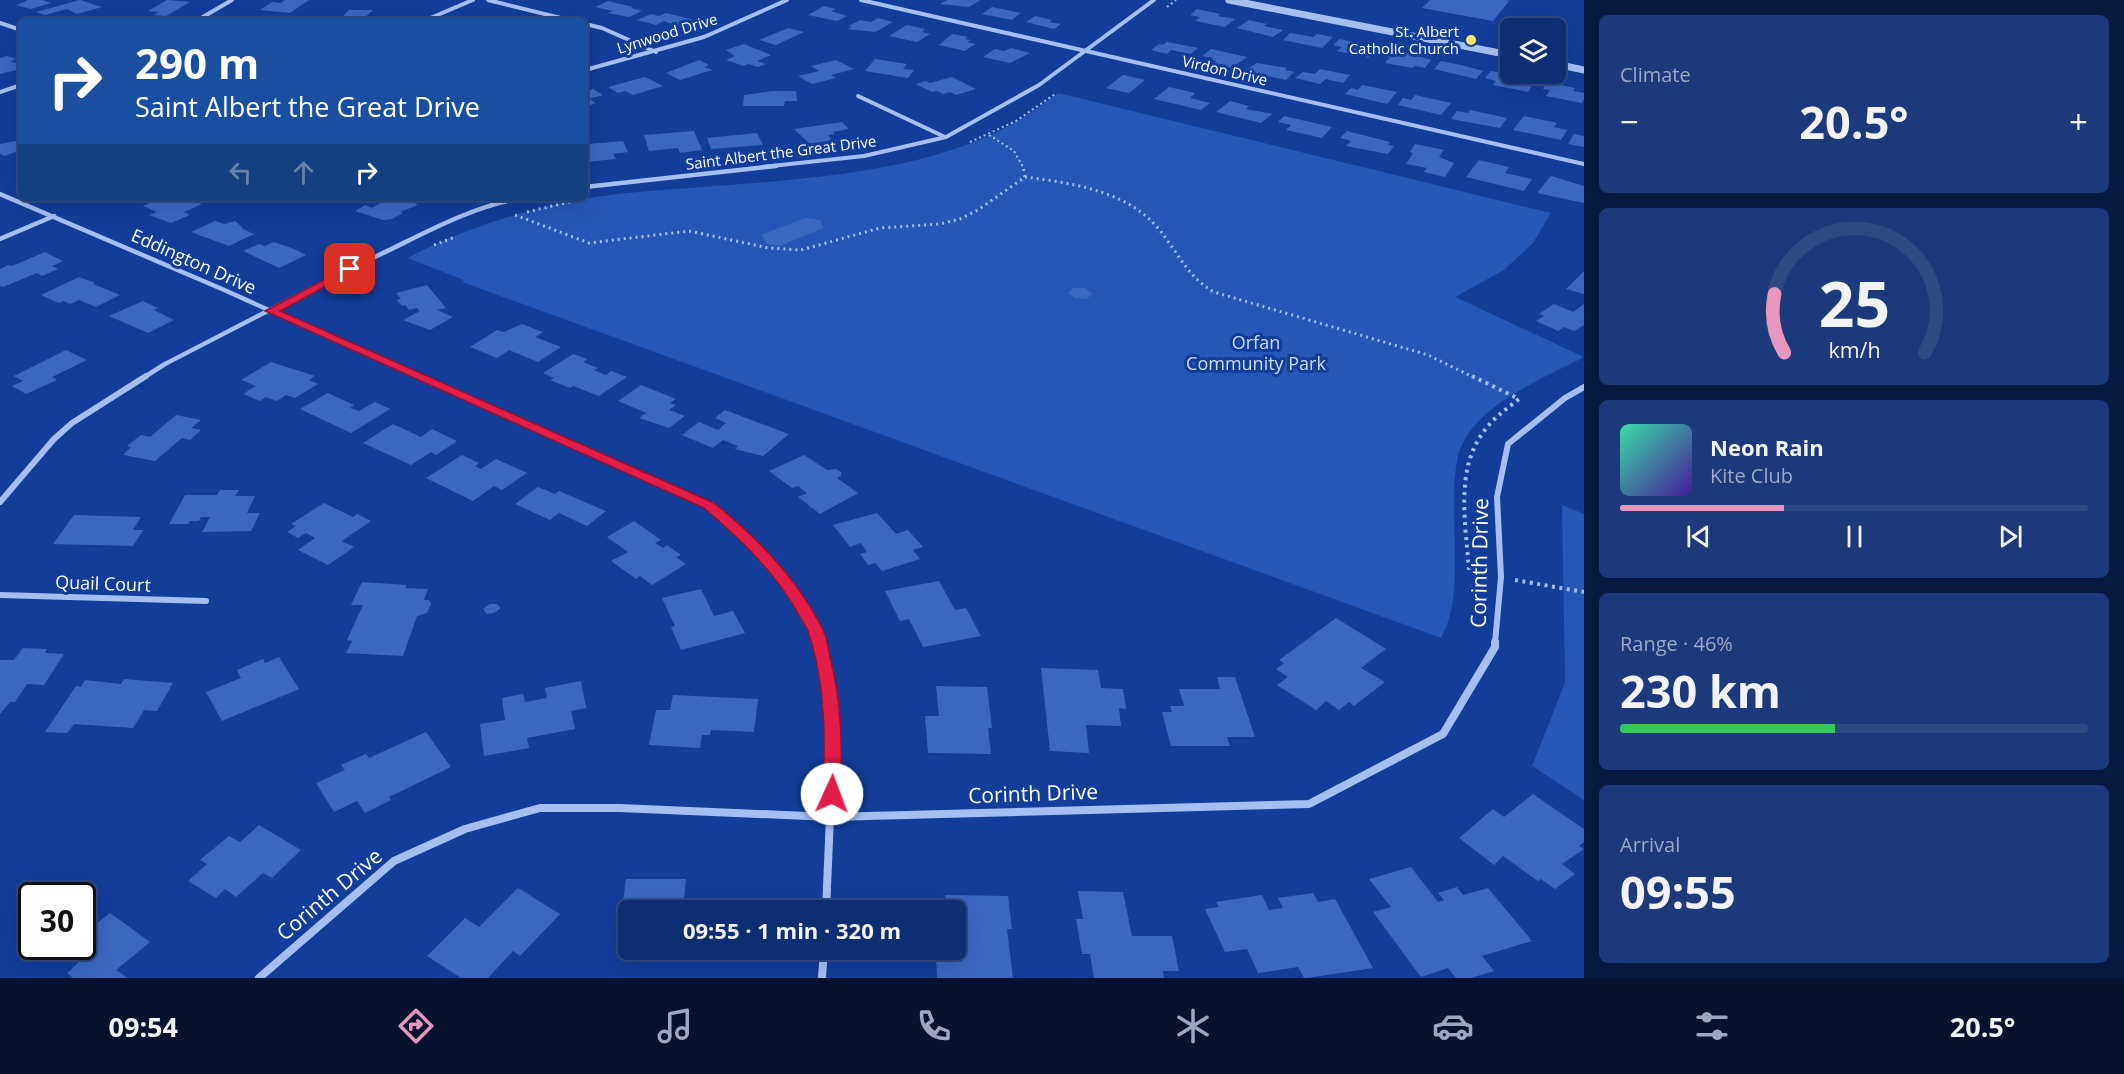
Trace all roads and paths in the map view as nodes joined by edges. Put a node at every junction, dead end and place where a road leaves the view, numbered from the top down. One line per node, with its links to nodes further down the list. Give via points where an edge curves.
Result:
1 (232, 0): 8 (street)
2 (474, 0): 9 (street)
3 (488, 0): 10 (street)
4 (787, 0): 15 (street, Lynwood Drive, via 715,33)
5 (861, 0): 14 (street, Virdon Drive)
6 (1154, 0): 14 (street, Saint Albert the Great Drive)
7 (1229, 0): 16 (street)
8 (201, 18)
9 (430, 18)
10 (561, 18)
11 (0, 23): 13 (street)
12 (588, 25): 15 (street)
13 (18, 29)
14 (1085, 51): 24 (street, Saint Albert the Great Drive, via 1039,85); 25 (street, Virdon Drive)
15 (656, 52): 18 (street, Lynwood Drive)
16 (1500, 53)
17 (1566, 66): 19 (street)
18 (588, 69)
19 (1584, 70)
20 (18, 86): 21 (street)
21 (0, 92)
22 (858, 96): 24 (street)
23 (988, 135): 26 (path, via 1015,151)
24 (946, 137): 27 (street, Saint Albert the Great Drive, via 864,156)
25 (1584, 165)
26 (1025, 177): 31 (path, via 960,219 880,228 801,250 769,248 689,231 589,243); 37 (path, via 1073,186 1128,203 1155,225 1191,278 1214,292 1428,356 1519,399 1489,423 1476,440 1465,478 1469,570)
27 (588, 187)
28 (0, 194): 32 (street, Eddington Drive)
29 (501, 201): 30 (street)
30 (494, 202): 34 (street, via 394,247)
31 (515, 215)
32 (54, 216): 33 (street); 34 (street, Eddington Drive)
33 (0, 239)
34 (271, 311): 36 (street, via 165,364 72,423); 41 (street, Eddington Drive, via 672,488 709,506 739,530 785,579 816,632 830,686)
35 (1584, 387): 37 (street, Corinth Drive, via 1508,444 1497,497)
36 (0, 502)
37 (1501, 577): 38 (path); 41 (street, Corinth Drive, via 1495,647 1443,734 1309,804)
38 (1584, 592)
39 (0, 596): 40 (street, Quail Court)
40 (206, 601)
41 (831, 816): 42 (street, Eddington Drive); 44 (street, Corinth Drive, via 540,808 465,829 394,861)
42 (827, 900)
43 (823, 960): 45 (street)
44 (259, 978)
45 (822, 978)

